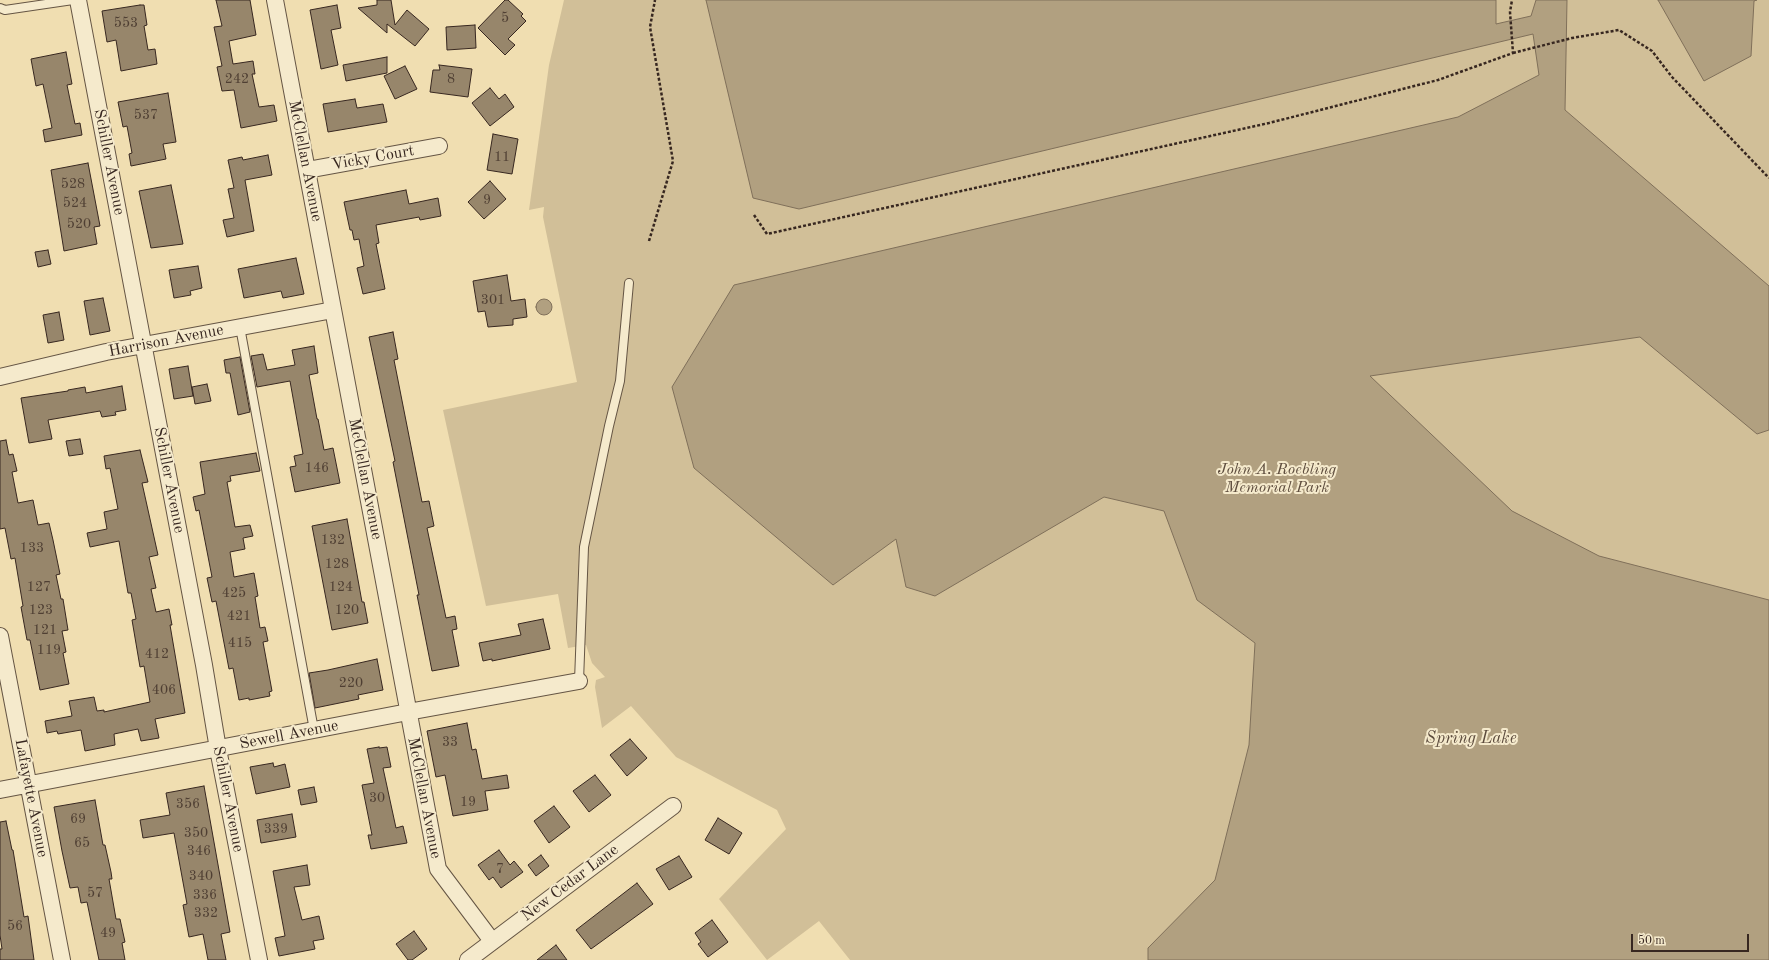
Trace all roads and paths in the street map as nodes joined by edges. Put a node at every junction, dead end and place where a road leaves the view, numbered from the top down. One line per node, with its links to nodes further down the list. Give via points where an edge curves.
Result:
1 (73, 0): 6 (lane, via 5,10)
2 (78, 0): 16 (street, Schiller Avenue)
3 (275, 0): 9 (street, McClellan Avenue)
4 (655, 0): 12 (path, via 650,27 673,161)
5 (1512, 0): 7 (path, via 1510,12)
6 (0, 8)
7 (1513, 53): 10 (path, via 1530,47 1619,30 1652,52 1672,77); 11 (path, via 1438,80 1269,123 767,234)
8 (439, 146): 9 (street, Vicky Court)
9 (307, 170): 14 (street, McClellan Avenue)
10 (1769, 178)
11 (754, 215)
12 (649, 241)
13 (629, 283): 19 (lane, via 620,381 584,548)
14 (333, 310): 15 (street, Harrison Avenue); 20 (street, McClellan Avenue)
15 (240, 327): 16 (street, Harrison Avenue); 21 (lane)
16 (144, 344): 17 (street, Harrison Avenue); 22 (street, Schiller Avenue)
17 (0, 377)
18 (0, 636): 23 (street, Lafayette Avenue)
19 (579, 682): 20 (street, Sewell Avenue)
20 (408, 712): 21 (street, Sewell Avenue); 26 (street, McClellan Avenue, via 438,869)
21 (314, 730): 22 (street, Sewell Avenue)
22 (218, 749): 23 (street, Sewell Avenue); 28 (street, Schiller Avenue)
23 (28, 786): 24 (street, Sewell Avenue); 27 (street, Lafayette Avenue)
24 (0, 790)
25 (673, 806): 26 (street, New Cedar Lane)
26 (492, 941): 29 (street, New Cedar Lane)
27 (62, 960)
28 (259, 960)
29 (468, 960)

